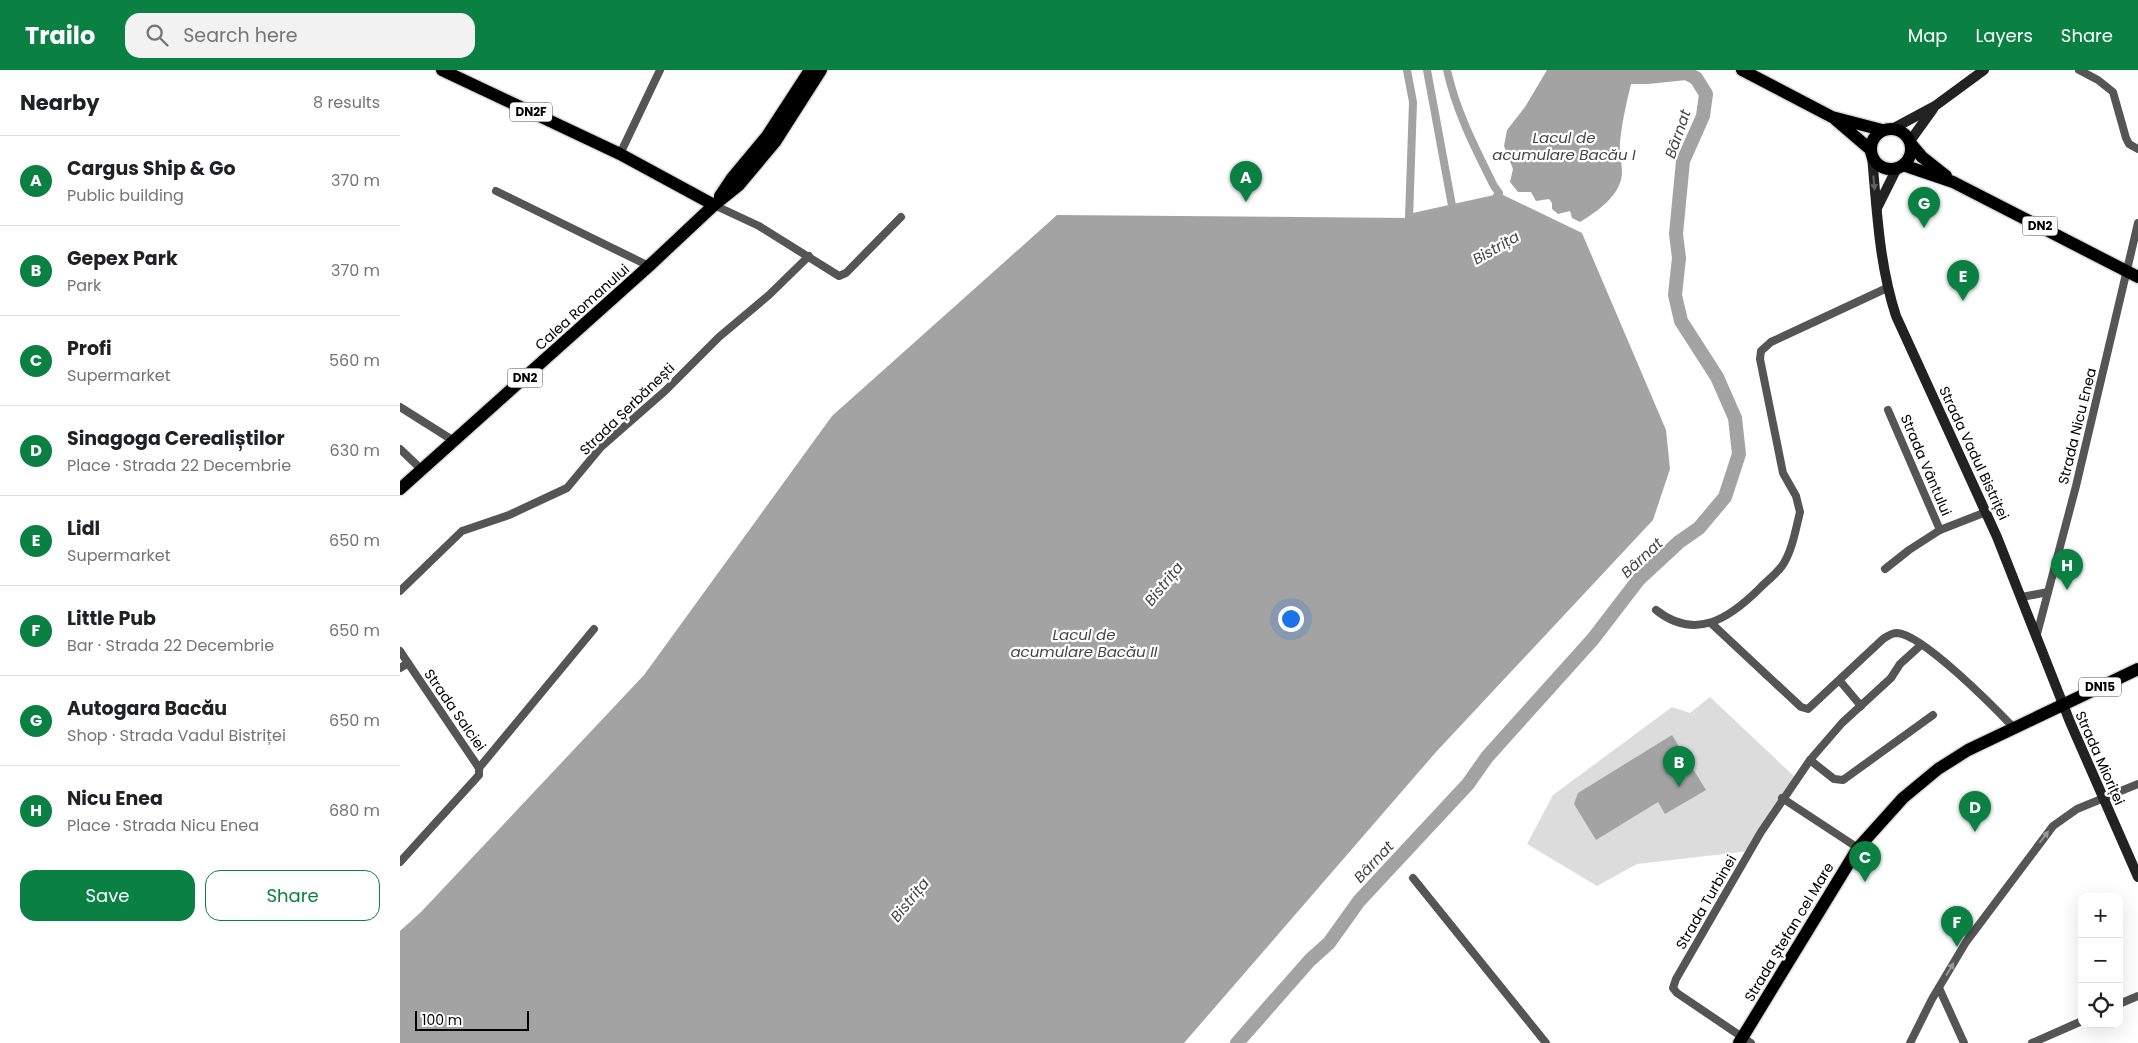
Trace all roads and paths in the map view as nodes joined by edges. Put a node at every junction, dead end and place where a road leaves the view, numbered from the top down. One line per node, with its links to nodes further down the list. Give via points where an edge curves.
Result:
1 (442, 70): 14 (main road, DN2F)
2 (660, 70): 14 (street)
3 (810, 70): 18 (main road, Calea Romanului / DN2, via 767,136)
4 (821, 70): 18 (main road, Calea Romanului / DN2, via 775,142 739,185)
5 (1742, 70): 9 (main road, DN2)
6 (1984, 70): 8 (main road)
7 (2079, 70): 12 (street, via 2113,92 2126,138)
8 (1935, 106): 10 (main road); 11 (main road)
9 (1832, 117): 10 (main road, DN2); 13 (main road, DN2)
10 (1888, 129): 11 (main road, DN2, via 1900,130); 13 (main road, via 1876,135)
11 (1910, 143): 15 (main road, via 1908,160); 16 (main road, DN2, via 1922,157)
12 (2138, 149)
13 (1871, 153): 15 (main road, DN2, via 1880,166); 19 (main road, Strada Vadul Bistriței, one-way to 19)
14 (620, 154): 18 (main road, DN2F)
15 (1900, 167): 16 (main road, DN2); 19 (main road)
16 (1954, 182): 24 (main road, DN2)
17 (496, 192): 23 (street)
18 (714, 204): 22 (street); 23 (main road, Calea Romanului / DN2)
19 (1876, 209): 25 (main road, Strada Vadul Bistriței)
20 (901, 216): 22 (street, via 843,275)
21 (2138, 223): 24 (street, Strada Nicu Enea)
22 (809, 256): 35 (street, Strada Șerbănești, via 601,447 567,488 508,515 462,531)
23 (649, 266): 28 (main road, Calea Romanului / DN2)
24 (2132, 274): 36 (street, Strada Nicu Enea, via 2115,327)
25 (1887, 288): 32 (main road, Strada Vadul Bistriței, via 1907,342); 39 (street, via 1766,345 1760,359 1783,473 1800,504 1800,512 1782,566 1735,611)
26 (400, 407): 28 (street)
27 (1888, 410): 33 (street, Strada Vântului)
28 (454, 441): 30 (main road, Calea Romanului / DN2)
29 (400, 448): 30 (street)
30 (422, 470): 31 (main road, Calea Romanului / DN2)
31 (400, 489)
32 (1986, 512): 33 (street, Strada Vântului); 37 (main road, Strada Vadul Bistriței)
33 (1940, 530): 34 (street, Strada Vântului)
34 (1885, 569)
35 (400, 591)
36 (2048, 592): 37 (street); 41 (street, Strada Nicu Enea)
37 (2022, 597): 41 (main road, Strada Vadul Bistriței)
38 (1656, 610): 39 (street, via 1680,624)
39 (1712, 624): 47 (street, via 1801,707 1812,707)
40 (594, 629): 53 (street)
41 (2037, 634): 48 (main road, Strada Vadul Bistriței)
42 (1921, 645): 47 (street, via 1900,633 1890,634); 49 (street, Strada Turbinei); 51 (street, via 1954,670)
43 (400, 651): 44 (street, Strada Salciei)
44 (408, 663): 45 (street, Strada Salciei); 53 (street, Strada Salciei)
45 (400, 668)
46 (2138, 669): 48 (main road, DN15)
47 (1840, 681): 49 (street)
48 (2062, 704): 51 (main road, Strada Ștefan cel Mare / DN15); 56 (main road, Strada Mioriței)
49 (1861, 706): 52 (street, Strada Turbinei)
50 (1933, 715): 52 (street, via 1843,780 1834,780)
51 (2013, 727): 57 (main road, Strada Ștefan cel Mare / DN15, via 1968,750 1925,778 1893,807)
52 (1810, 760): 55 (street, Strada Turbinei)
53 (479, 768): 58 (street, Strada Salciei, via 479,774)
54 (2138, 784): 56 (street)
55 (1782, 798): 57 (street); 65 (street, Strada Turbinei, via 1676,979 1674,988)
56 (2103, 799): 59 (main road, Strada Mioriței); 61 (street, one-way to 56, via 1966,942 2053,826 2077,809)
57 (1858, 848): 65 (main road, Strada Ștefan cel Mare / DN15)
58 (400, 862)
59 (2138, 877)
60 (1413, 878): 66 (street)
61 (1939, 988): 67 (street); 68 (street)
62 (2138, 996): 63 (street)
63 (2123, 1002)
64 (2078, 1023): 69 (street)
65 (1744, 1041)
66 (1546, 1043)
67 (1910, 1043)
68 (1964, 1043)
69 (2032, 1043)

